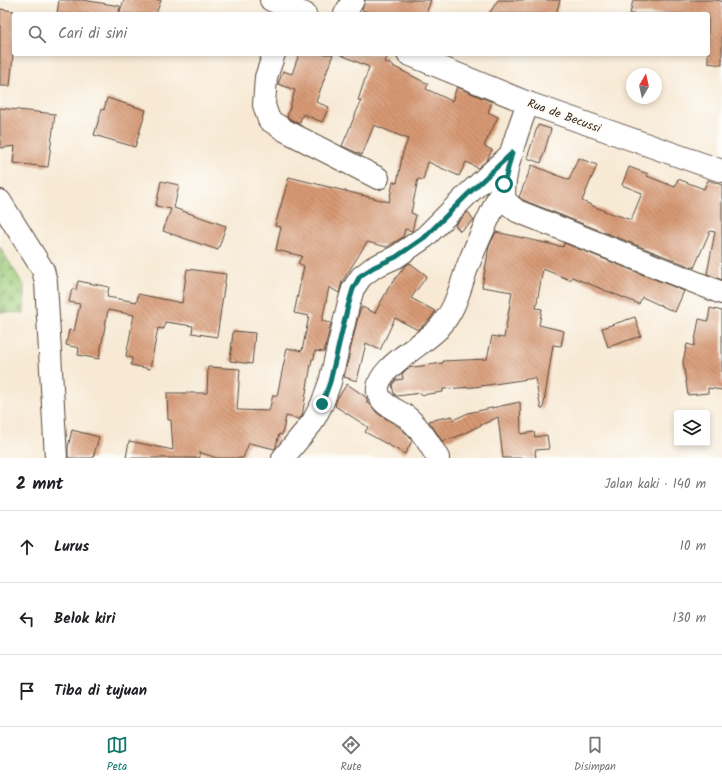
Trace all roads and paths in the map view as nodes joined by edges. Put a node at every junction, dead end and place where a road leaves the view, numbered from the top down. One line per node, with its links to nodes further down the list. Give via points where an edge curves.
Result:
1 (353, 0): 2 (street)
2 (346, 12)
3 (273, 56): 8 (street, via 266,76 264,105 269,120)
4 (413, 56): 5 (street, Rua de Becussi)
5 (528, 103): 6 (street); 7 (street, Rua de Becussi)
6 (512, 153): 9 (street); 13 (street, via 425,237 396,257 360,276 353,289 322,404 312,423)
7 (722, 172)
8 (378, 178)
9 (504, 184): 11 (street, via 505,201 517,211); 14 (street, via 467,268 459,296 448,316 439,329 384,373 379,382 380,398 414,424 425,436)
10 (0, 201): 12 (street, via 43,270 46,282)
11 (722, 293)
12 (56, 458)
13 (283, 458)
14 (438, 458)

